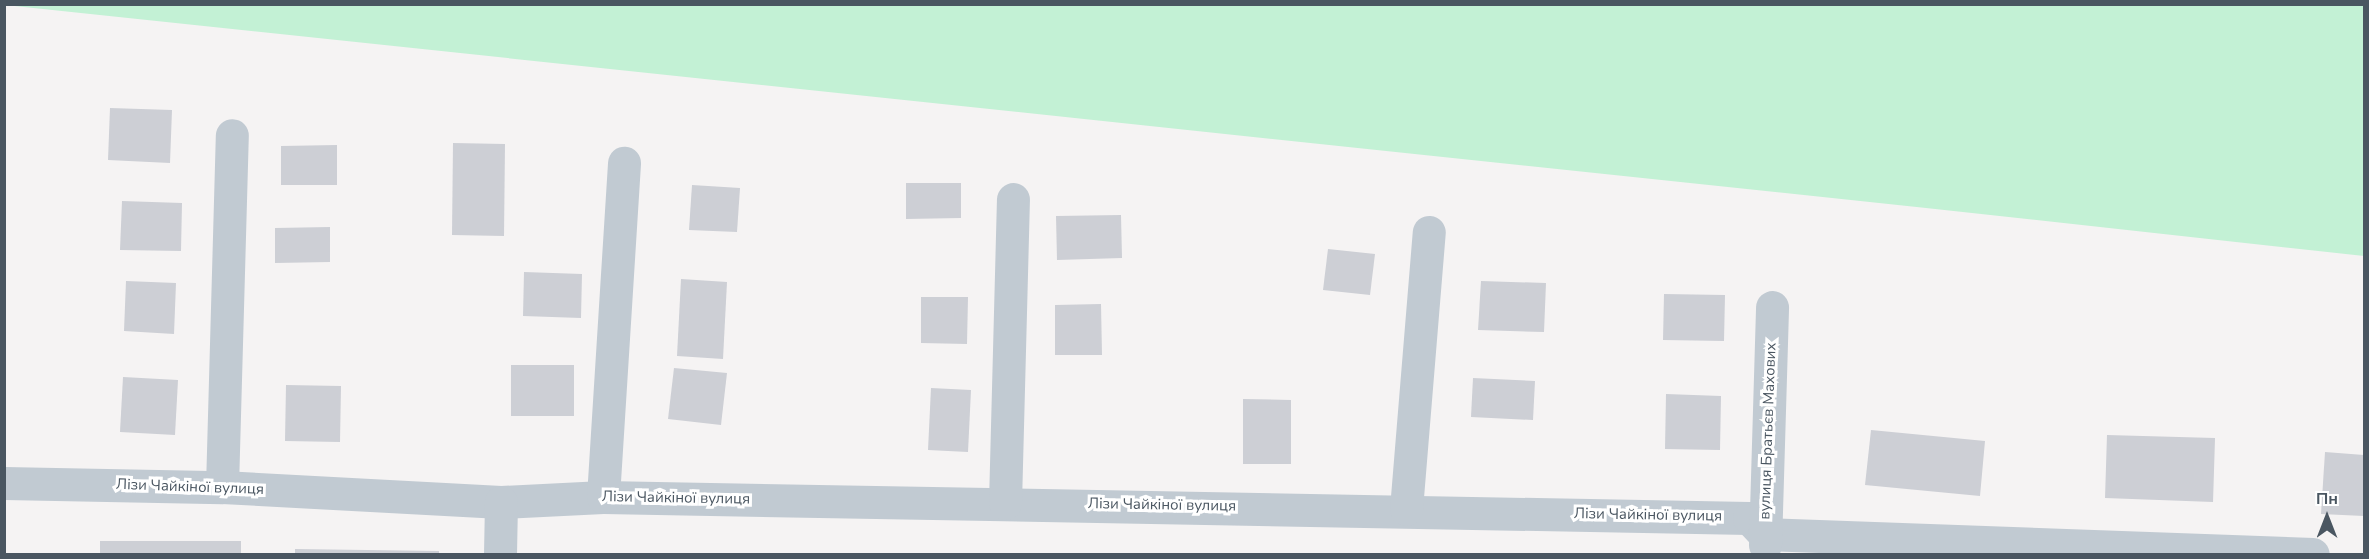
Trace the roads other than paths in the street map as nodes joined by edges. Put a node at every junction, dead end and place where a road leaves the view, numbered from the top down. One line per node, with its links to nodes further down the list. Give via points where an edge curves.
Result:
1 (232, 135): 7 (street)
2 (624, 163): 8 (street)
3 (1013, 199): 10 (street)
4 (1429, 232): 11 (street)
5 (1772, 307): 12 (street, вулиця Братьєв Махових)
6 (4, 483): 7 (street, Лізи Чайкіної вулиця)
7 (222, 487): 9 (street, Лізи Чайкіної вулиця)
8 (603, 497): 9 (street, Лізи Чайкіної вулиця); 10 (street, Лізи Чайкіної вулиця)
9 (501, 501): 13 (street)
10 (1005, 503): 11 (street, Лізи Чайкіної вулиця)
11 (1406, 509): 12 (street, Лізи Чайкіної вулиця, via 1749,518)
12 (1765, 544): 14 (street)
13 (500, 555)
14 (2313, 555)

